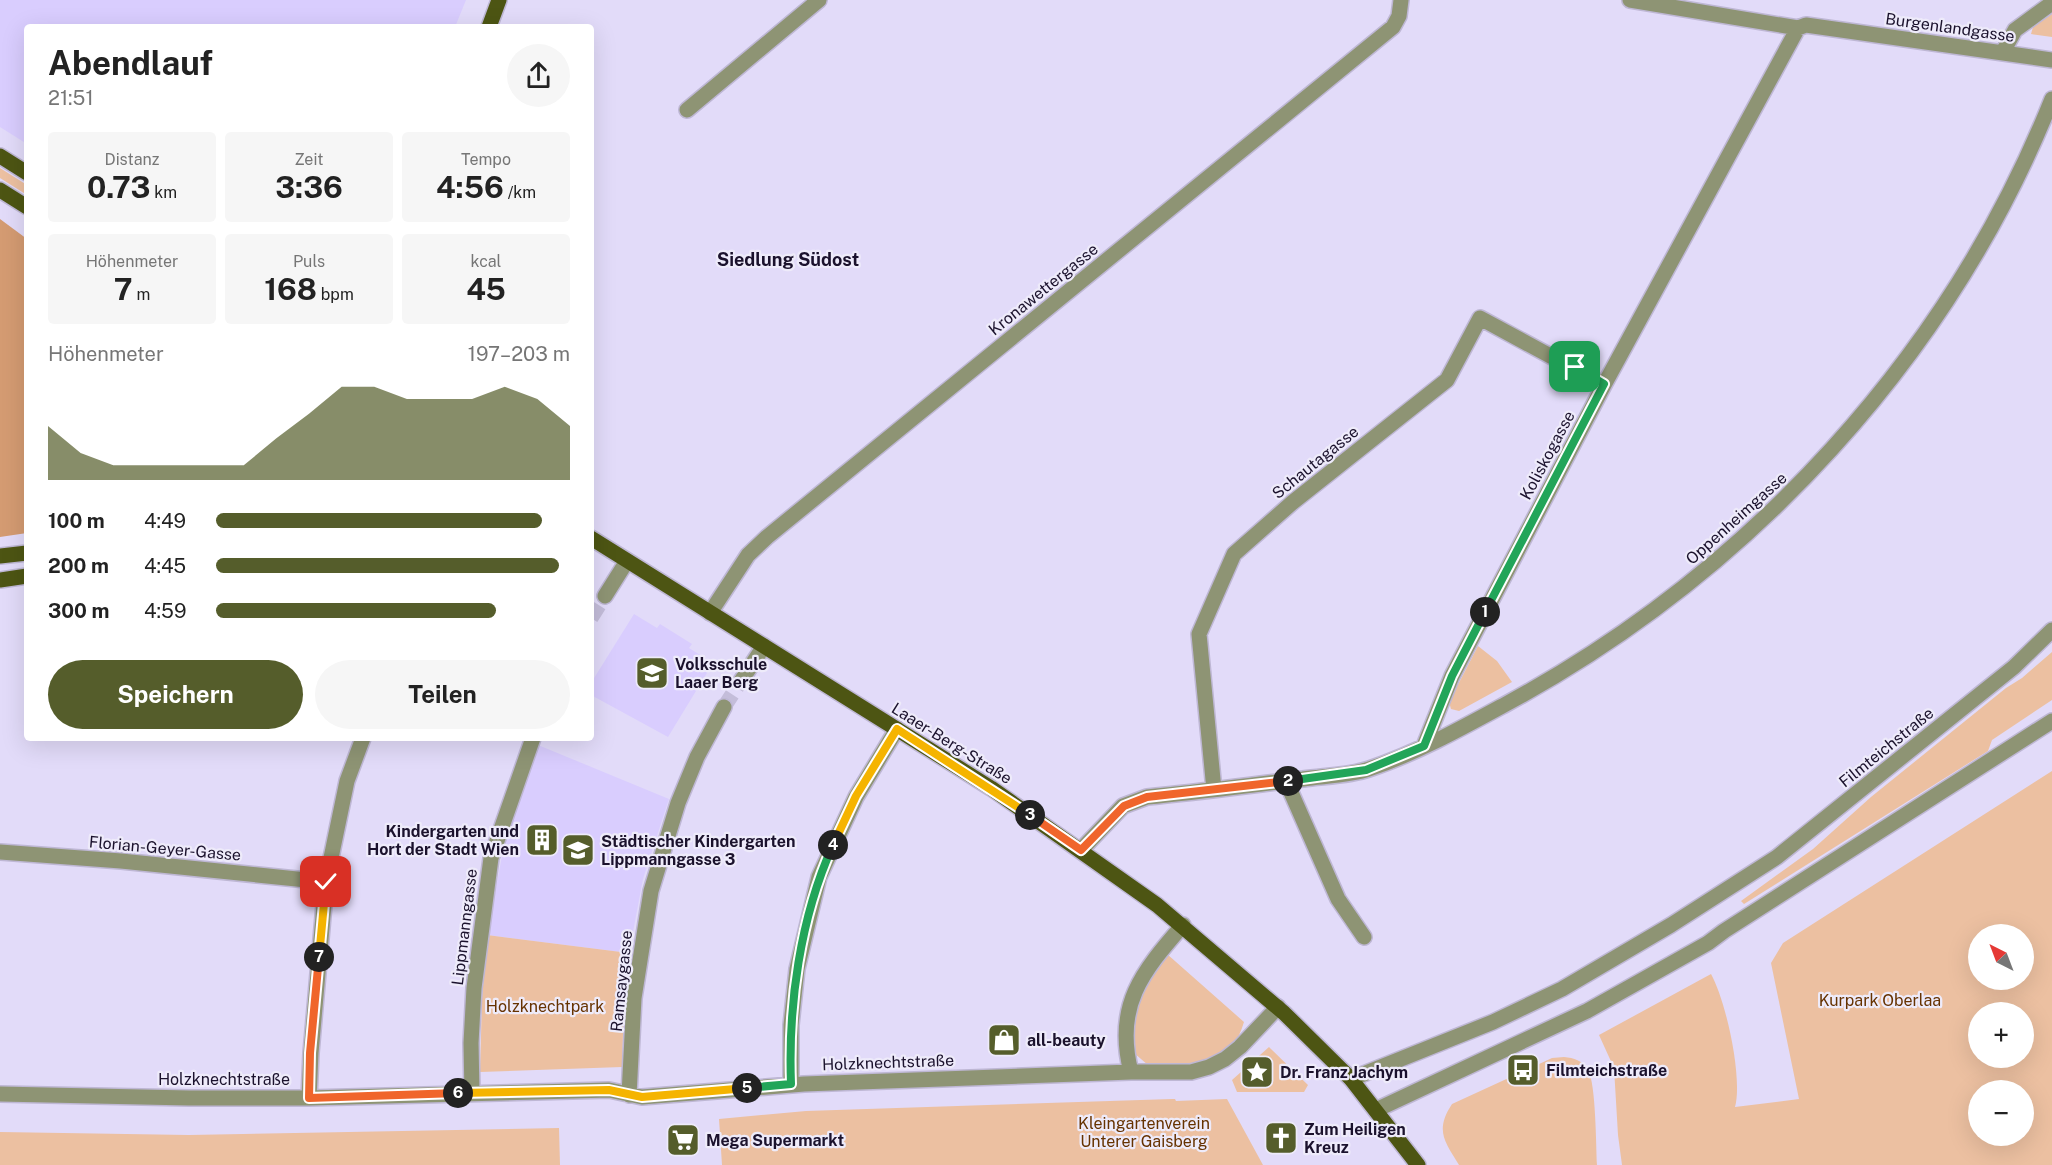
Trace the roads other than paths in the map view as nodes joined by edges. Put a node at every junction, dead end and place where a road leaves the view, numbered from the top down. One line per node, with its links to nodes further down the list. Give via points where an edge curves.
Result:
1 (499, 0): 6 (main road)
2 (819, 0): 11 (street)
3 (1401, 0): 24 (street, Kronawettergasse, via 1393,27 767,537 748,555)
4 (1630, 0): 7 (street, Burgenlandgasse)
5 (2052, 3): 8 (street, via 2015,30)
6 (490, 24)
7 (1798, 28): 8 (street, Burgenlandgasse, via 1806,25); 16 (street, Koliskogasse)
8 (2002, 52): 9 (street, Burgenlandgasse)
9 (2052, 60)
10 (2052, 99): 33 (street, Oppenheimgasse, via 1992,228 1950,295 1905,360 1803,481 1722,556 1606,644 1541,685)
11 (687, 110)
12 (0, 156): 13 (main road)
13 (24, 171)
14 (0, 190): 15 (main road)
15 (24, 205)
16 (1604, 384): 33 (street, Koliskogasse, via 1452,676); 35 (street, Schautagasse, via 1480,318 1447,380 1234,554 1199,634)
17 (594, 540): 20 (main road, Laaer-Berg-Straße)
18 (24, 553): 19 (main road)
19 (0, 556)
20 (627, 561): 23 (street); 24 (main road, Laaer-Berg-Straße)
21 (24, 576): 22 (main road)
22 (0, 580)
23 (605, 596)
24 (710, 613): 26 (main road, Laaer-Berg-Straße)
25 (2052, 630): 43 (street, Filmteichstraße, via 2014,667 1778,857 1562,989 1493,1022)
26 (764, 646): 27 (street); 30 (main road, Laaer-Berg-Straße)
27 (741, 681)
28 (724, 707): 47 (street, Ramsaygasse, via 678,803 651,891 634,998)
29 (2052, 721): 49 (street, via 1708,943 1587,1011)
30 (897, 729): 36 (main road, Laaer-Berg-Straße); 44 (street, via 856,796 819,877 797,969 791,1025)
31 (362, 741): 38 (street, via 348,781)
32 (532, 741): 45 (street, Lippmanngasse, via 491,858 474,988)
33 (1424, 746): 34 (street, Oppenheimgasse, via 1366,770)
34 (1286, 781): 35 (street, Oppenheimgasse); 40 (street, via 1338,899)
35 (1214, 790): 36 (street, Oppenheimgasse, via 1147,797 1124,806)
36 (1081, 850): 39 (main road, Laaer-Berg-Straße)
37 (0, 852): 38 (street, Florian-Geyer-Gasse)
38 (326, 882): 48 (street)
39 (1183, 925): 41 (main road, Laaer-Berg-Straße); 42 (street, via 1152,961 1130,1000 1125,1046)
40 (1364, 937)
41 (1278, 1007): 42 (street, Holzknechtstraße, via 1240,1047 1217,1064 1191,1072); 43 (main road, Laaer-Berg-Straße)
42 (1131, 1071): 44 (street, Holzknechtstraße)
43 (1352, 1079): 49 (main road, Laaer-Berg-Straße)
44 (791, 1084): 47 (street, Holzknechtstraße)
45 (472, 1093): 47 (street, Holzknechtstraße, via 609,1090); 48 (street, Holzknechtstraße)
46 (0, 1094): 48 (street, Holzknechtstraße)
47 (629, 1095)
48 (309, 1098)
49 (1376, 1110): 50 (main road, Laaer-Berg-Straße)
50 (1418, 1165)

